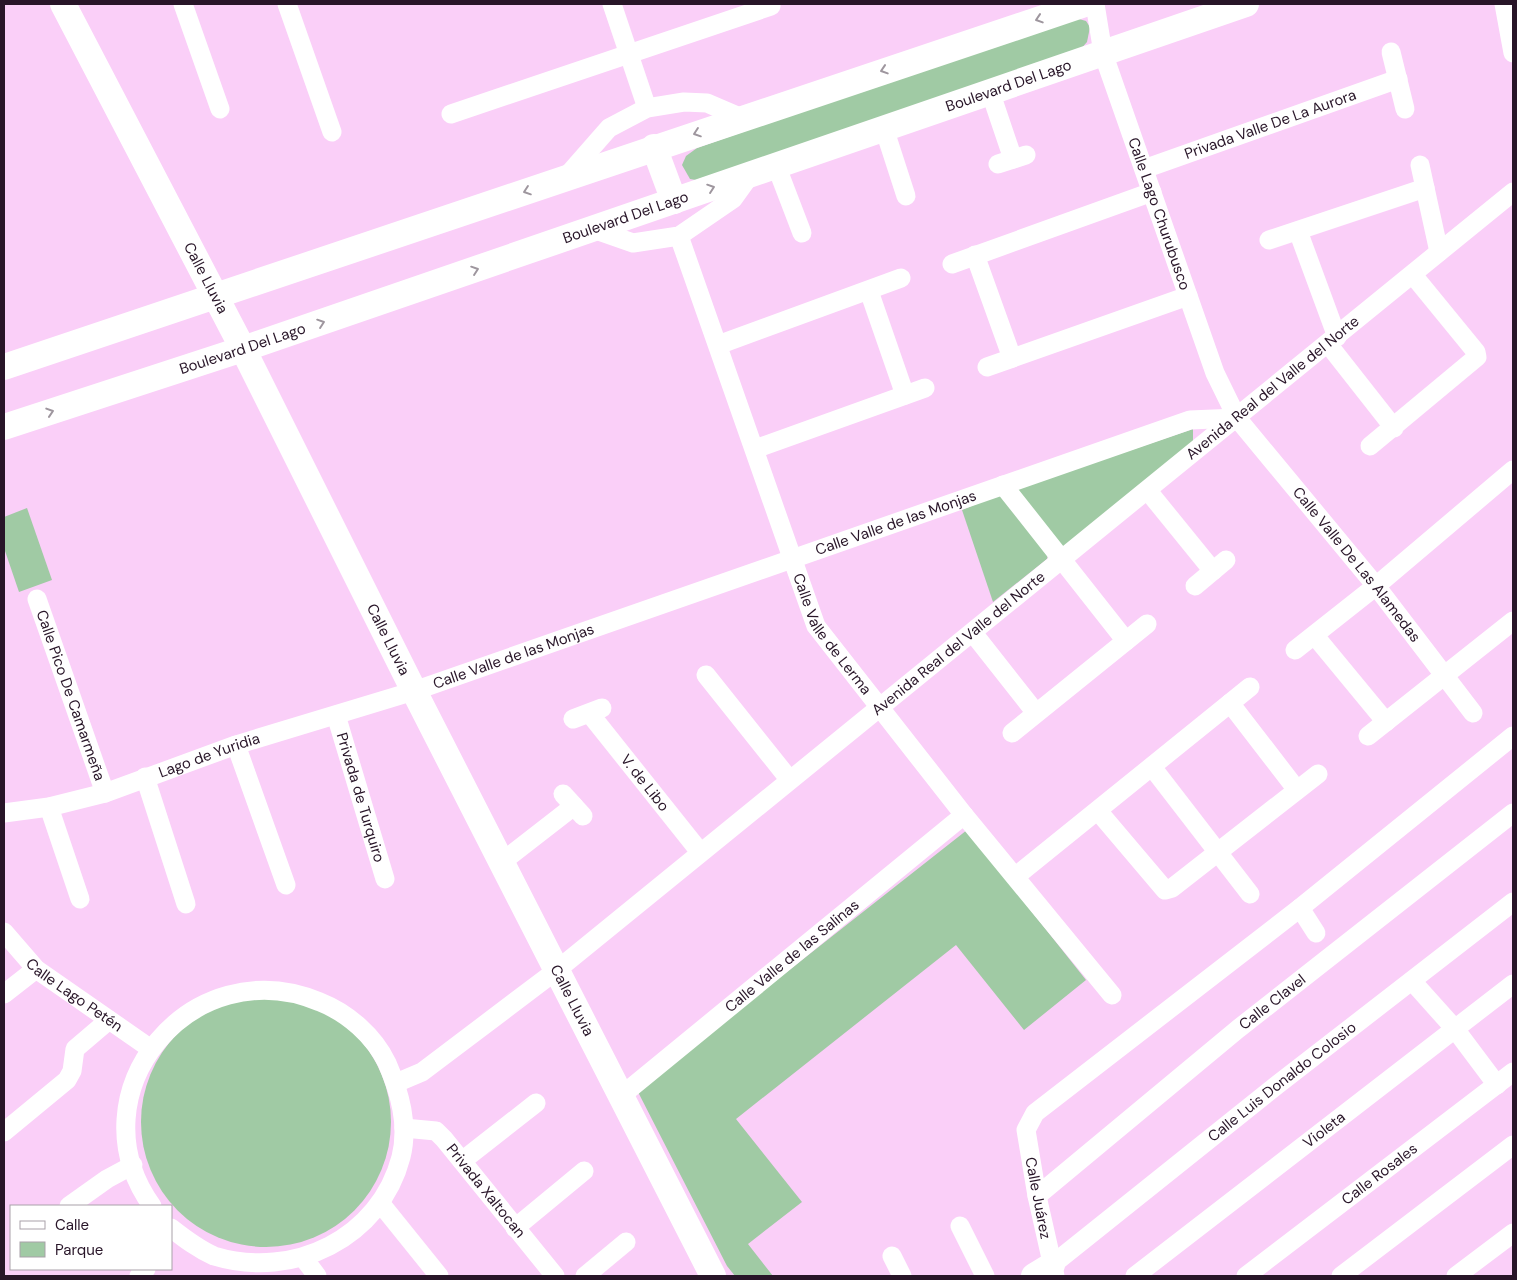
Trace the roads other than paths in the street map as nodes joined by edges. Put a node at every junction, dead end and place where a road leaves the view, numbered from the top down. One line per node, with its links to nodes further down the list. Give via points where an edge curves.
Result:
1 (63, 4): 46 (street, Calle Lluvia)
2 (183, 4): 17 (street)
3 (287, 4): 22 (street)
4 (612, 4): 13 (street)
5 (1085, 4): 20 (street, one-way to 20)
6 (1095, 4): 12 (street, Calle Lago Churubusco)
7 (1246, 4): 12 (street, Boulevard Del Lago)
8 (1504, 4): 11 (street)
9 (771, 6): 13 (street)
10 (1391, 52): 14 (street)
11 (1513, 53)
12 (1104, 54): 15 (street, Boulevard Del Lago); 27 (street, Calle Lago Churubusco)
13 (630, 55): 16 (street); 19 (street)
14 (1398, 79): 18 (street); 27 (street, Privada Valle De La Aurora)
15 (990, 91): 21 (street, Boulevard Del Lago); 24 (street)
16 (647, 108): 20 (street, via 684,102 707,103); 29 (street, via 609,128)
17 (220, 109)
18 (1405, 109)
19 (451, 114)
20 (742, 118): 23 (street, one-way to 23)
21 (884, 128): 25 (street, Boulevard Del Lago); 33 (street)
22 (332, 132)
23 (654, 147): 29 (street); 34 (street)
24 (1012, 159)
25 (776, 165): 28 (street, Boulevard Del Lago); 37 (street)
26 (1420, 166): 30 (street)
27 (1144, 169): 31 (street, Calle Lago Churubusco)
28 (752, 174): 34 (street, Boulevard Del Lago, one-way to 28); 38 (street, via 733,200)
29 (565, 178): 46 (street, one-way to 46)
30 (1425, 188): 36 (street); 40 (street)
31 (1152, 192): 41 (street); 47 (street, Calle Lago Churubusco)
32 (1513, 192): 40 (street, Avenida Real del Valle del Norte)
33 (906, 196)
34 (674, 201): 35 (street, Boulevard Del Lago)
35 (593, 229): 38 (street, via 633,243); 50 (street, Boulevard Del Lago, one-way to 35)
36 (1298, 230): 39 (street); 48 (street)
37 (803, 232)
38 (679, 236): 49 (street, Calle Valle de Lerma)
39 (1268, 240)
40 (1439, 252): 43 (street, Avenida Real del Valle del Norte)
41 (975, 256): 42 (street); 51 (street)
42 (952, 264)
43 (1413, 275): 48 (street, Avenida Real del Valle del Norte); 58 (street, via 1477,357)
44 (901, 278): 45 (street)
45 (869, 291): 49 (street); 55 (street)
46 (214, 296): 50 (street, Calle Lluvia); 52 (street)
47 (1188, 296): 51 (street); 56 (street, Calle Lago Churubusco, via 1216,373)
48 (1332, 340): 56 (street, Avenida Real del Valle del Norte); 58 (street)
49 (718, 345): 60 (street, Calle Valle de Lerma)
50 (243, 349): 57 (street, Boulevard Del Lago, one-way to 50); 78 (street, Calle Lluvia)
51 (1012, 358): 53 (street)
52 (4, 366)
53 (987, 367)
54 (925, 388): 55 (street)
55 (905, 395): 60 (street)
56 (1237, 418): 62 (street, Calle Valle de las Monjas, via 1190,420); 63 (street, Avenida Real del Valle del Norte); 67 (street, Calle Valle De Las Alamedas)
57 (4, 427)
58 (1394, 428): 59 (street)
59 (1370, 446)
60 (755, 449): 64 (street, Calle Valle de Lerma)
61 (1513, 470): 67 (street)
62 (1003, 484): 64 (street, Calle Valle de las Monjas); 65 (street)
63 (1148, 491): 65 (street, Avenida Real del Valle del Norte); 66 (street, via 1219,566)
64 (791, 558): 78 (street, Calle Valle de las Monjas); 80 (street, Calle Valle de Lerma, via 816,626)
65 (1062, 560): 71 (street, Avenida Real del Valle del Norte); 73 (street)
66 (1195, 586)
67 (1376, 586): 72 (street); 76 (street, Calle Valle De Las Alamedas)
68 (37, 599): 95 (street, Calle Pico De Camarmeña)
69 (1513, 621): 76 (street)
70 (1147, 624): 73 (street)
71 (972, 633): 80 (street, Avenida Real del Valle del Norte); 83 (street)
72 (1315, 636): 74 (street); 85 (street)
73 (1126, 641): 83 (street)
74 (1295, 650)
75 (706, 675): 93 (street)
76 (1445, 677): 81 (street, Calle Valle De Las Alamedas); 85 (street)
77 (1250, 688): 79 (street)
78 (414, 690): 84 (street, Lago de Yuridia); 104 (street, Calle Lluvia)
79 (1230, 703): 90 (street); 94 (street)
80 (879, 707): 93 (street, Avenida Real del Valle del Norte); 101 (street, Calle Valle de Lerma)
81 (1474, 713)
82 (588, 714): 102 (street, V. de Libo)
83 (1036, 714): 86 (street)
84 (336, 715): 89 (street, Lago de Yuridia); 106 (street, Privada de Turquiro)
85 (1386, 722): 87 (street)
86 (1012, 733)
87 (1368, 736)
88 (1513, 736): 112 (street)
89 (236, 745): 92 (street, Lago de Yuridia); 107 (street)
90 (1152, 767): 99 (street); 103 (street)
91 (1318, 774): 94 (street)
92 (145, 777): 95 (street, Lago de Yuridia); 111 (street)
93 (789, 779): 102 (street, Avenida Real del Valle del Norte)
94 (1297, 790): 103 (street)
95 (105, 793): 97 (street, Lago de Yuridia)
96 (573, 805): 104 (street)
97 (49, 807): 98 (street, Lago de Yuridia); 109 (street)
98 (5, 810)
99 (1098, 811): 103 (street, via 1165,890); 105 (street)
100 (1513, 813): 135 (street, Calle Clavel, via 1245,1023)
101 (964, 815): 105 (street, Calle Valle de Lerma); 127 (street, Calle Valle de las Salinas)
102 (700, 852): 116 (street, Avenida Real del Valle del Norte)
103 (1218, 853): 108 (street)
104 (502, 862): 116 (street, Calle Lluvia)
105 (1016, 876): 120 (street, Calle Valle de Lerma)
106 (385, 879)
107 (286, 885)
108 (1250, 894)
109 (80, 898)
110 (1513, 902): 117 (street, Calle Luis Donaldo Colosio)
111 (186, 904)
112 (1300, 908): 114 (street); 135 (street, Calle Juárez, via 1029,1120 1026,1130)
113 (4, 932): 115 (street, Calle Lago Petén)
114 (1316, 933)
115 (36, 968): 119 (street); 121 (street, Calle Lago Petén)
116 (557, 970): 125 (street, Avenida Real del Valle del Norte, via 422,1072); 127 (street, Calle Lluvia)
117 (1412, 981): 122 (street); 146 (street, Calle Luis Donaldo Colosio)
118 (1513, 984): 122 (street, Violeta)
119 (4, 994)
120 (1112, 995)
121 (109, 1020): 123 (street, Calle Lago Petén); 130 (street, via 75,1049 72,1071 67,1080)
122 (1455, 1029): 126 (street); 154 (street, Violeta)
123 (151, 1049): 125 (street, via 173,1024 202,1004 234,992 268,989 302,994 334,1007 361,1028 383,1055); 133 (street, via 136,1078 127,1117)
124 (1513, 1072): 126 (street, Calle Rosales)
125 (396, 1083): 129 (street)
126 (1497, 1084): 155 (street, Calle Rosales)
127 (621, 1096): 151 (street, Calle Lluvia)
128 (536, 1103): 132 (street)
129 (404, 1128): 132 (street, Privada Xaltocan, via 436,1131); 136 (street, via 394,1180)
130 (4, 1132)
131 (1513, 1145): 156 (street)
132 (462, 1161): 140 (street, Privada Xaltocan)
133 (133, 1165): 137 (street); 138 (street)
134 (584, 1171): 140 (street)
135 (1036, 1196): 146 (street, Calle Juárez)
136 (381, 1204): 145 (street, via 348,1239); 148 (street)
137 (70, 1205)
138 (151, 1205)
139 (960, 1226): 153 (street)
140 (515, 1228): 149 (street, Privada Xaltocan)
141 (172, 1230): 145 (street, via 214,1256 230,1261)
142 (1513, 1233): 157 (street)
143 (626, 1242): 150 (street)
144 (892, 1256): 152 (street)
145 (292, 1267): 147 (street)
146 (1047, 1272)
147 (317, 1276)
148 (439, 1276)
149 (556, 1276)
150 (585, 1276)
151 (713, 1276)
152 (902, 1276)
153 (985, 1276)
154 (1136, 1276)
155 (1246, 1276)
156 (1341, 1276)
157 (1456, 1276)

